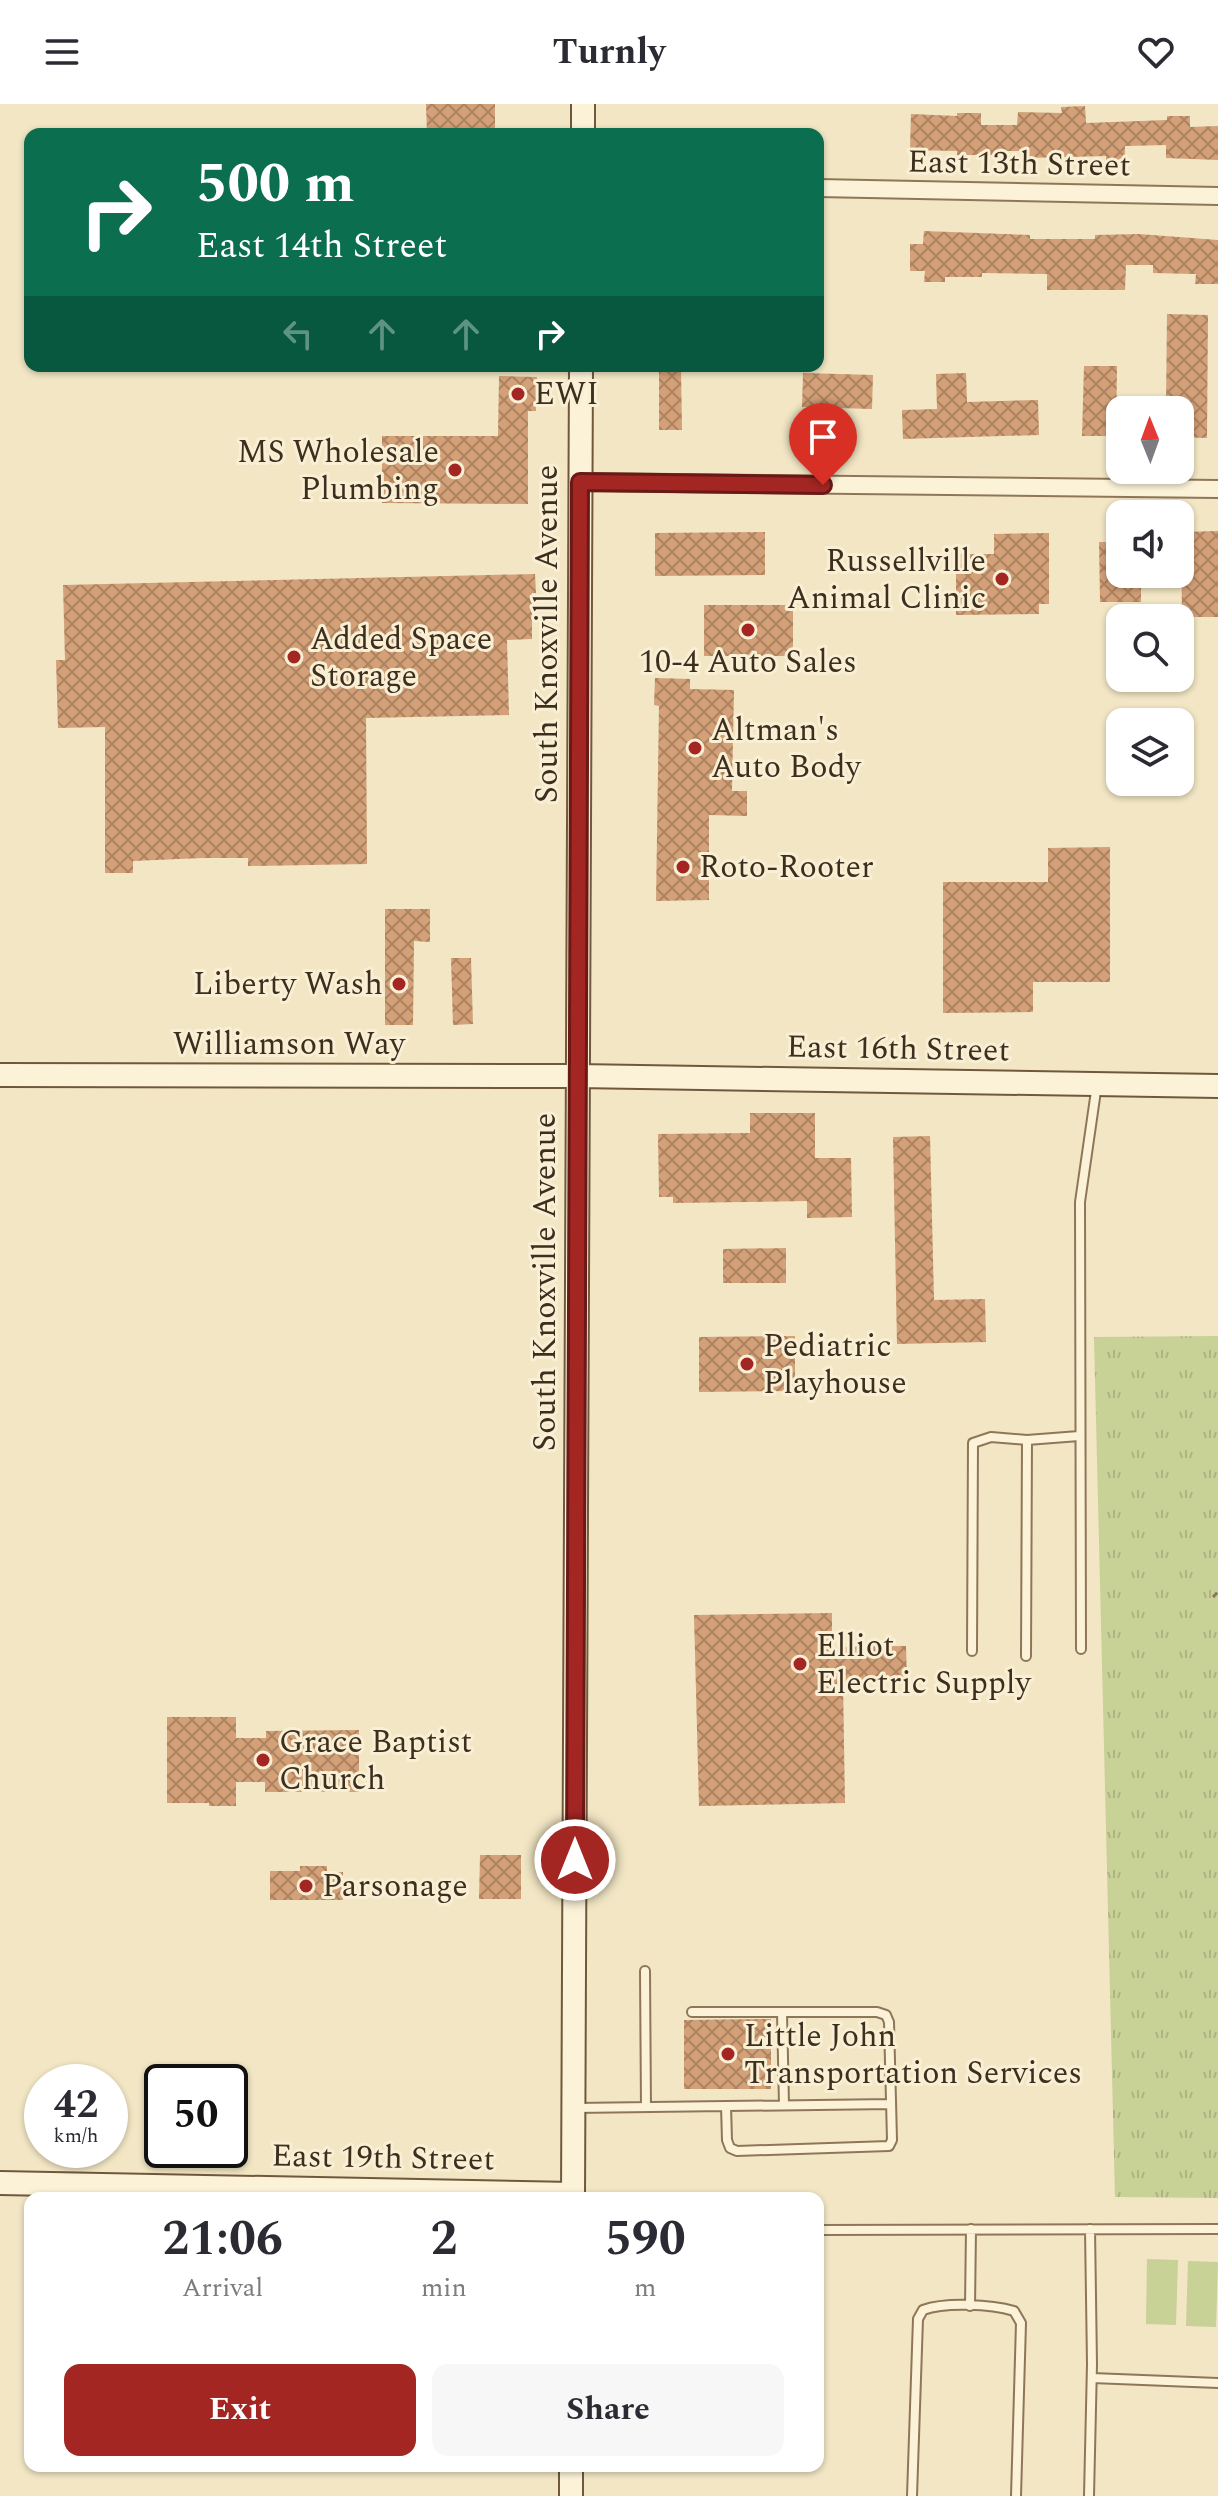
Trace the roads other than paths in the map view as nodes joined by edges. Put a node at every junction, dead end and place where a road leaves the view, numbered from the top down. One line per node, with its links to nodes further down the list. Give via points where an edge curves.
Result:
1 (583, 104): 2 (main road)
2 (583, 128)
3 (824, 188): 4 (street, East 13th Street)
4 (1218, 196)
5 (581, 372): 6 (main road, South Knoxville Avenue)
6 (580, 482): 7 (street); 9 (main road, South Knoxville Avenue)
7 (1218, 489)
8 (0, 1075): 9 (main road, Williamson Way)
9 (578, 1076): 10 (main road, East 16th Street); 24 (main road, South Knoxville Avenue)
10 (1098, 1084): 11 (main road, East 16th Street); 12 (lane, via 1080,1202)
11 (1218, 1086)
12 (1079, 1436): 13 (lane); 14 (lane)
13 (1027, 1440): 15 (lane, via 991,1437 973,1443); 16 (lane)
14 (1081, 1649)
15 (972, 1651)
16 (1026, 1656)
17 (645, 1971): 23 (lane)
18 (692, 2012): 19 (lane)
19 (782, 2012): 20 (lane, via 886,2015); 21 (lane)
20 (891, 2104): 21 (lane); 22 (lane, via 892,2140 883,2148 737,2151 727,2140)
21 (784, 2105): 22 (lane)
22 (726, 2106): 23 (lane)
23 (646, 2107): 24 (lane)
24 (574, 2109): 27 (main road, South Knoxville Avenue)
25 (0, 2183): 26 (main road, East 19th Street)
26 (397, 2192)
27 (573, 2192)
28 (971, 2229): 29 (lane); 31 (lane); 32 (lane)
29 (1090, 2229): 30 (lane); 33 (lane)
30 (1218, 2229)
31 (824, 2230)
32 (970, 2306): 37 (lane, via 935,2306 923,2310 918,2319); 38 (lane, via 1014,2311 1021,2323)
33 (1092, 2378): 34 (lane); 39 (lane)
34 (1218, 2383)
35 (571, 2472): 36 (main road)
36 (571, 2496)
37 (912, 2496)
38 (1016, 2496)
39 (1089, 2496)

